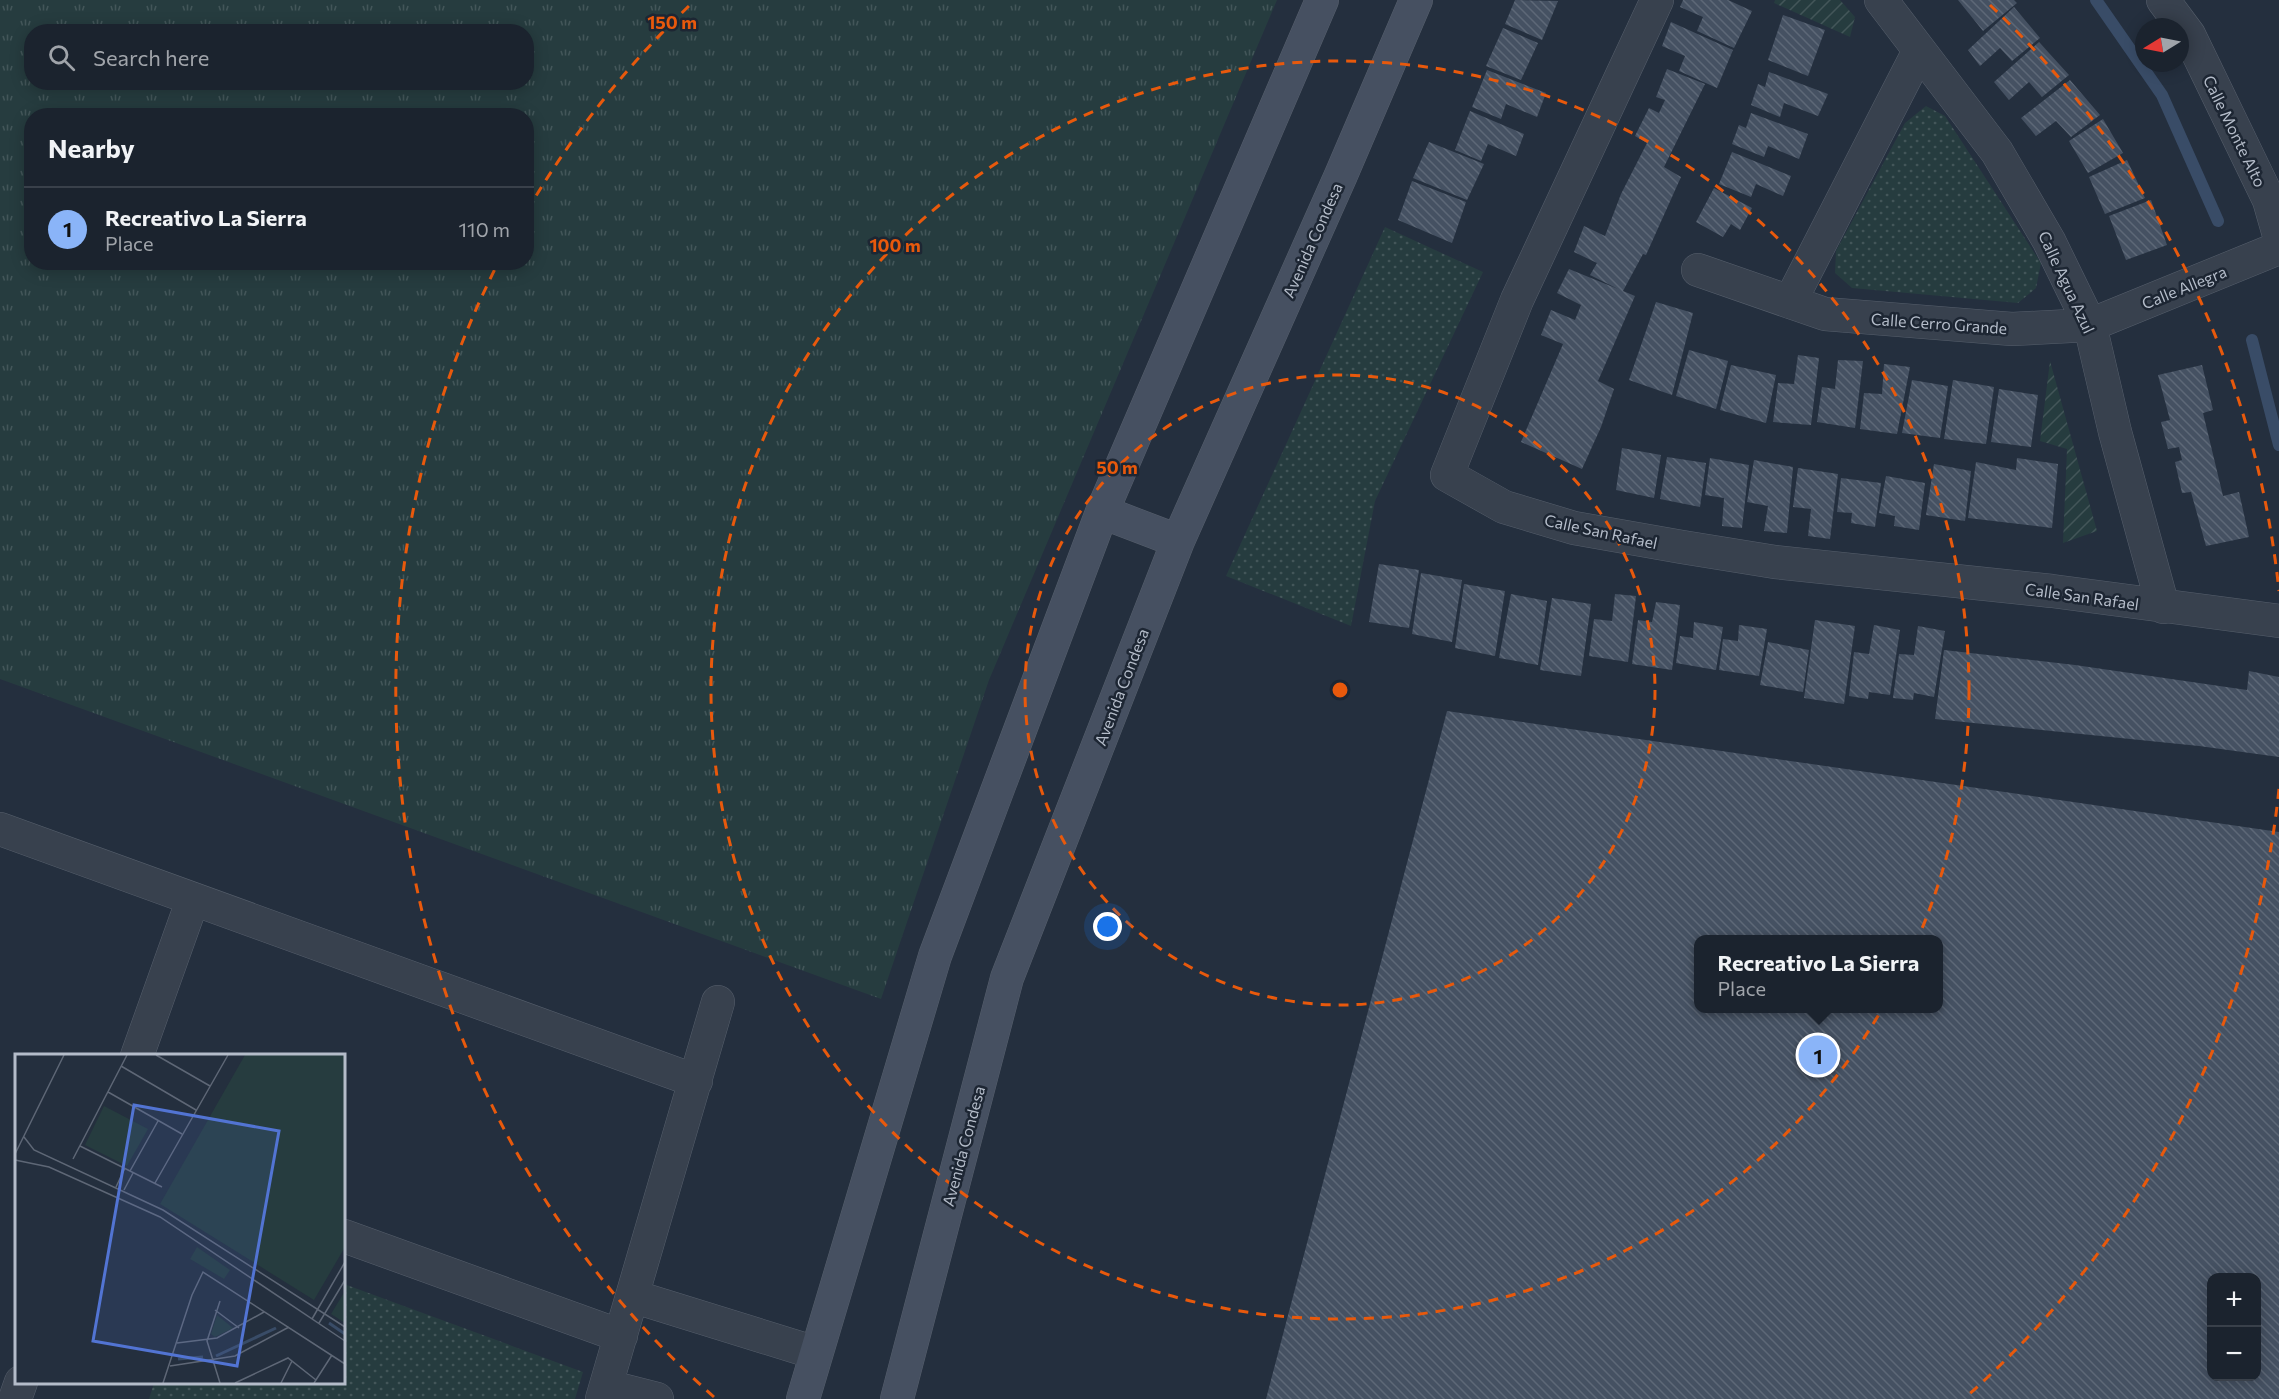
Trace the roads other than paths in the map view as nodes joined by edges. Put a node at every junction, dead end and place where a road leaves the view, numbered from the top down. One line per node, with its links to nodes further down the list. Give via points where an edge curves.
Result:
1 (1322, 0): 12 (street)
2 (1416, 0): 13 (street, Avenida Condesa)
3 (1657, 0): 14 (street, Calle San Rafael, via 1517,300 1447,475 1504,507 1574,528 1775,562 2052,591)
4 (1881, 0): 6 (street, Calle Agua Azul)
5 (2163, 0): 7 (street, Calle Monte Alto, via 2194,45 2269,200)
6 (1919, 51): 10 (street); 11 (street, Calle Agua Azul, via 1997,152 2049,241)
7 (2279, 235)
8 (2279, 248): 11 (street, Calle Allegra)
9 (1698, 270): 10 (street, Calle Cerro Grande)
10 (1790, 302): 11 (street, Calle Cerro Grande, via 1825,314 2013,329)
11 (2090, 325): 14 (street, Calle Agua Azul)
12 (1102, 512): 13 (street); 24 (street, via 935,956)
13 (1178, 541): 30 (street, Avenida Condesa, via 1007,978)
14 (2163, 607): 15 (street, Calle San Rafael)
15 (2279, 621)
16 (0, 830): 17 (street)
17 (193, 899): 19 (street); 20 (street)
18 (718, 1002): 20 (street)
19 (138, 1054)
20 (696, 1081): 22 (street)
21 (345, 1236): 23 (street)
22 (632, 1296): 23 (street); 24 (street)
23 (621, 1336): 26 (street)
24 (816, 1353): 29 (street)
25 (21, 1384): 27 (street)
26 (604, 1392): 28 (street)
27 (15, 1399)
28 (657, 1399)
29 (803, 1399)
30 (897, 1399)

